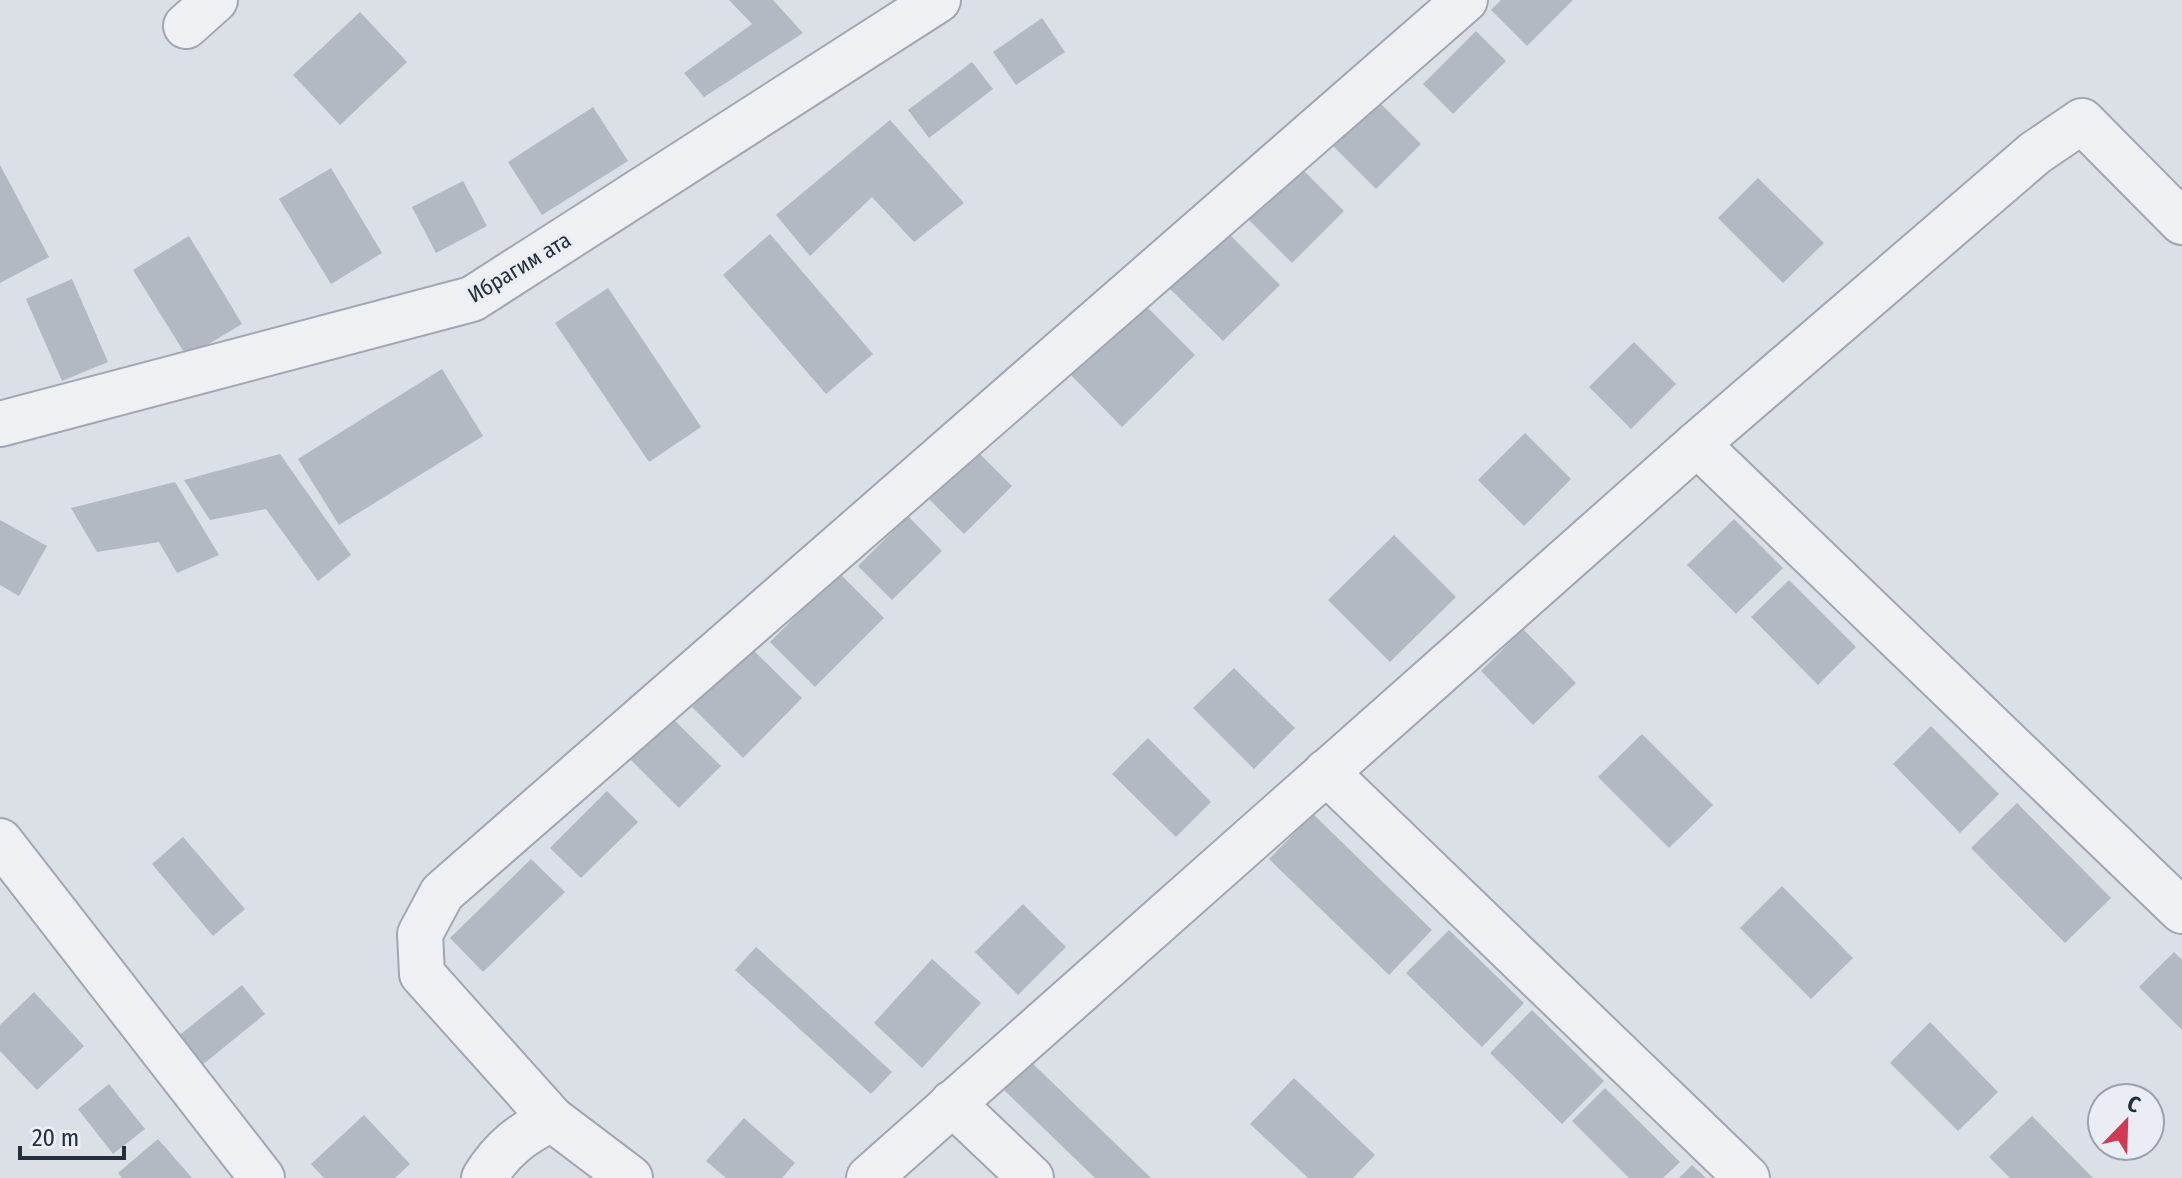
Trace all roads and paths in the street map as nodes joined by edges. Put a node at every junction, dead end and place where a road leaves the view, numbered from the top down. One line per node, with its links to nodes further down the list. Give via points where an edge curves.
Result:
1 (938, 0): 4 (street, Ибрагим ата, via 472,299)
2 (1465, 0): 10 (street, via 442,893 420,934 422,974)
3 (2182, 222): 5 (street, via 2082,121 2035,153)
4 (0, 424)
5 (1697, 444): 6 (street); 8 (street)
6 (1326, 772): 9 (street); 16 (street)
7 (0, 841): 11 (street)
8 (2182, 911)
9 (952, 1103): 14 (street); 15 (street)
10 (552, 1119): 12 (street, via 521,1134); 13 (street)
11 (262, 1178)
12 (484, 1178)
13 (630, 1178)
14 (869, 1178)
15 (1031, 1178)
16 (1747, 1178)

